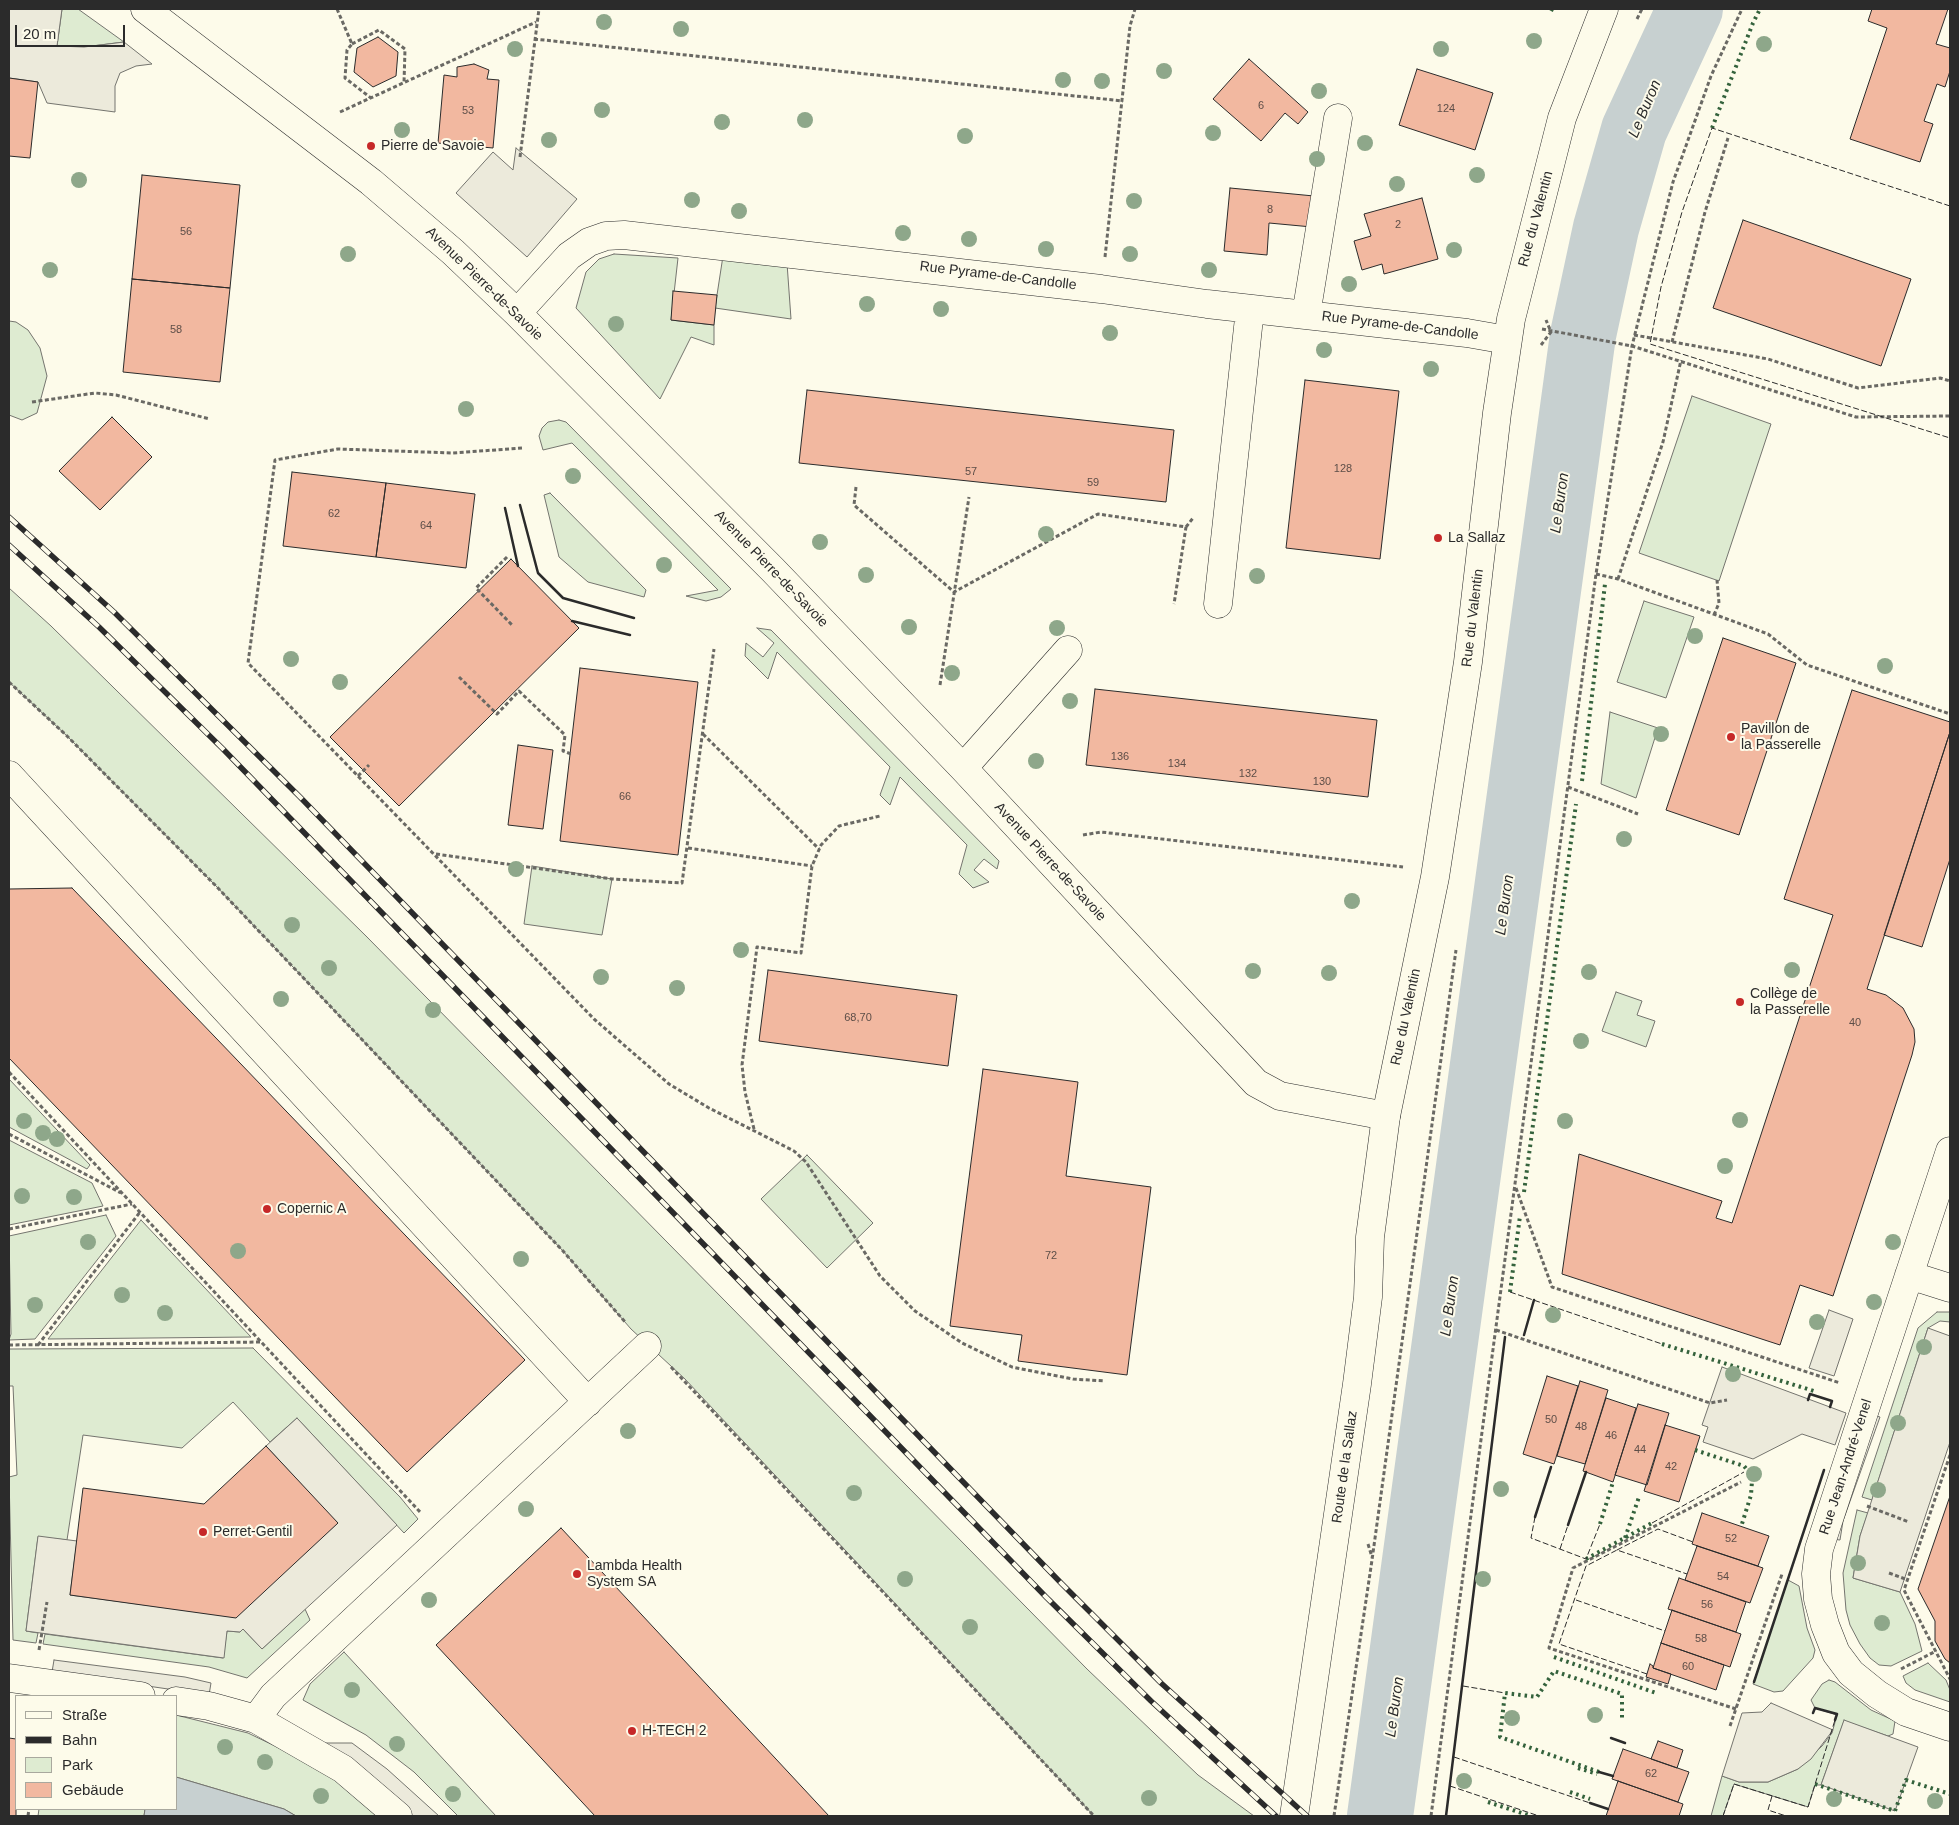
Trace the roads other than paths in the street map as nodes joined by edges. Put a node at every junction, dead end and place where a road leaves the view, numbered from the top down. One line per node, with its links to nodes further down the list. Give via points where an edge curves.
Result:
1 (145, 9): 5 (street, Avenue Pierre-de-Savoie, via 371,182 424,226)
2 (1604, 9): 7 (street, Rue du Valentin, via 1562,118)
3 (1338, 118): 6 (street)
4 (1250, 309): 5 (street, Rue Pyrame-de-Candolle, via 1101,288 624,235 606,236 589,242 569,256); 6 (street, Rue Pyrame-de-Candolle); 8 (street)
5 (517, 313): 10 (street, Avenue Pierre-de-Savoie)
6 (1306, 315): 7 (street, Rue Pyrame-de-Candolle)
7 (1507, 340): 12 (street, Rue du Valentin, via 1468,662 1435,877)
8 (1218, 604)
9 (1068, 650): 10 (street)
10 (963, 768): 12 (street, Avenue Pierre-de-Savoie, via 1256,1083 1280,1096)
11 (9, 775): 17 (street)
12 (1386, 1116): 24 (street, Route de la Sallaz, via 1370,1237 1368,1298 1357,1384)
13 (1950, 1151): 14 (street, Rue Jean-André-Venel)
14 (1909, 1275): 15 (street); 22 (street, Rue Jean-André-Venel, via 1819,1549 1816,1574 1824,1625 1836,1653 1851,1673 1906,1712)
15 (1950, 1288)
16 (647, 1346): 17 (street)
17 (588, 1402): 21 (street, via 273,1696)
18 (9, 1678): 19 (street)
19 (134, 1695)
20 (178, 1702): 21 (street, via 209,1706)
21 (256, 1719): 23 (street, via 343,1769)
22 (1950, 1727)
23 (398, 1816)
24 (1294, 1816)

